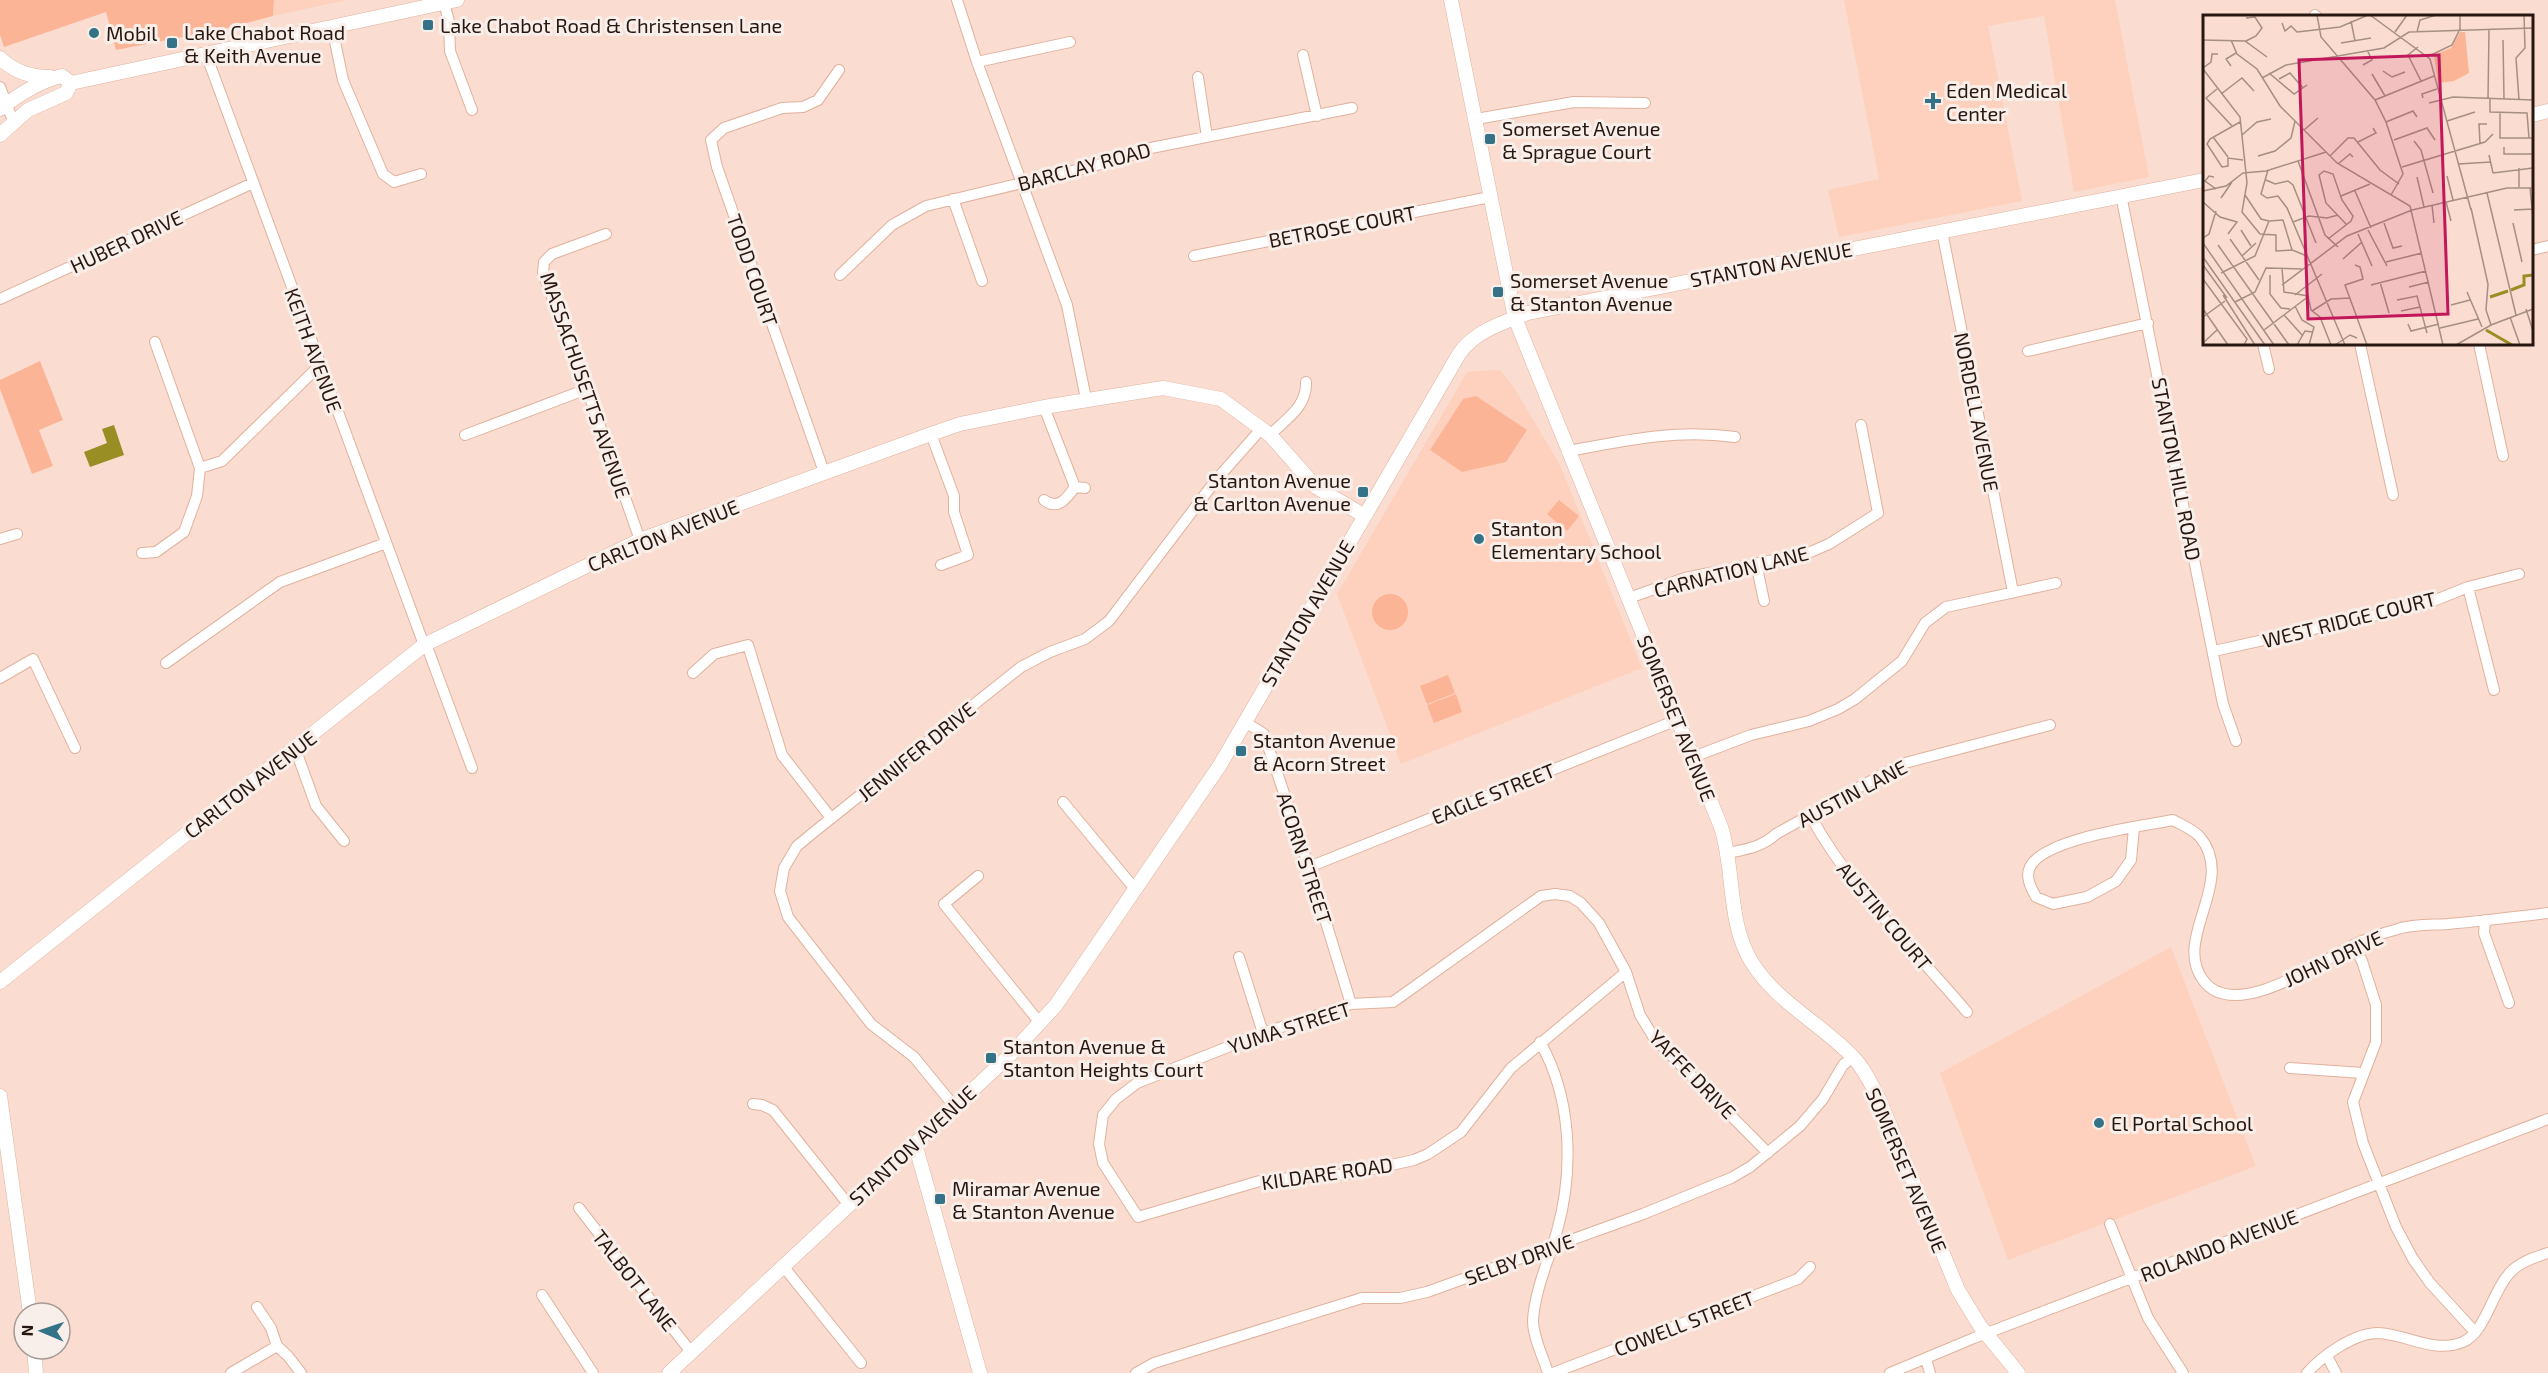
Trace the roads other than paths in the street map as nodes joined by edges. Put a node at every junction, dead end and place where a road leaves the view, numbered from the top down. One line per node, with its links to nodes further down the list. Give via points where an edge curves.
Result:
1 (957, 0): 9 (street)
2 (1451, 0): 22 (street, SOMERSET AVENUE)
3 (448, 1): 4 (street); 18 (street, via 450,51)
4 (332, 27): 6 (street); 26 (street, via 343,80 383,174 394,182)
5 (1071, 42): 9 (street)
6 (206, 54): 13 (street); 28 (street, KEITH AVENUE)
7 (1303, 55): 21 (street)
8 (0, 58): 11 (street, via 29,75)
9 (977, 62): 29 (street)
10 (839, 70): 62 (street, TODD COURT, via 818,100 724,128 711,140 717,167)
11 (56, 77): 13 (street, via 62,76); 16 (street)
12 (1198, 77): 25 (street)
13 (71, 83): 23 (street, via 66,93 28,110)
14 (0, 87): 16 (street)
15 (1645, 103): 22 (street, via 1574,102)
16 (3, 107): 23 (street)
17 (1352, 108): 21 (street, BARCLAY ROAD)
18 (472, 110)
19 (2548, 111): 20 (street)
20 (2533, 115)
21 (1317, 116): 25 (street, BARCLAY ROAD)
22 (1476, 119): 31 (street, SOMERSET AVENUE)
23 (14, 121): 24 (street)
24 (0, 135)
25 (1208, 137): 29 (street, BARCLAY ROAD, via 1151,148)
26 (421, 174)
27 (2203, 180): 30 (street, STANTON AVENUE)
28 (253, 183): 40 (street, HUBER DRIVE); 48 (street, KEITH AVENUE)
29 (1022, 183): 32 (street, BARCLAY ROAD); 52 (street, via 1067,305)
30 (2121, 195): 33 (street, STANTON AVENUE); 42 (street, STANTON HILL ROAD)
31 (1490, 197): 37 (street, BETROSE COURT); 41 (street, SOMERSET AVENUE)
32 (953, 199): 38 (street, BARCLAY ROAD, via 926,206 892,225); 39 (street)
33 (1942, 231): 41 (street, STANTON AVENUE, via 1635,290); 76 (street, NORDELL AVENUE)
34 (606, 234): 51 (street, MASSACHUSETTS AVENUE, via 552,254 544,262 543,273)
35 (2548, 246): 36 (street)
36 (2533, 250)
37 (1194, 256)
38 (840, 275)
39 (982, 281)
40 (0, 299)
41 (1515, 318): 59 (street, SOMERSET AVENUE); 65 (street, STANTON AVENUE, via 1477,334 1466,345)
42 (2148, 323): 47 (street); 80 (street, STANTON HILL ROAD)
43 (155, 342): 61 (street)
44 (2263, 345): 49 (street)
45 (2360, 345): 63 (street)
46 (2478, 345): 60 (street)
47 (2028, 351)
48 (320, 365): 61 (street, via 222,461); 69 (street, KEITH AVENUE)
49 (2270, 369)
50 (1306, 382): 55 (street, JENNIFER DRIVE, via 1300,406)
51 (587, 389): 57 (street); 68 (street, MASSACHUSETTS AVENUE)
52 (1086, 399): 53 (street, CARLTON AVENUE); 55 (street, CARLTON AVENUE, via 1162,388 1221,399)
53 (1044, 407): 56 (street, CARLTON AVENUE, via 960,424); 64 (street, via 1080,488 1057,505)
54 (1861, 425): 71 (street, CARNATION LANE, via 1878,513 1818,549)
55 (1266, 431): 65 (street, CARLTON AVENUE, via 1316,486); 95 (street, JENNIFER DRIVE, via 1225,469 1109,621 1085,639 1021,667)
56 (932, 434): 62 (street, CARLTON AVENUE); 72 (street, via 954,496 954,512 968,555)
57 (465, 435)
58 (1735, 437): 59 (street, via 1677,433)
59 (1569, 451): 77 (street, SOMERSET AVENUE)
60 (2503, 456)
61 (200, 468): 70 (street, via 197,496 184,532 156,552)
62 (824, 472): 68 (street, CARLTON AVENUE)
63 (2392, 495)
64 (1044, 500)
65 (1363, 515): 86 (street, STANTON AVENUE)
66 (17, 534): 67 (street)
67 (0, 539)
68 (640, 540): 79 (street, CARLTON AVENUE)
69 (386, 543): 79 (street, KEITH AVENUE); 81 (street, via 280,582)
70 (142, 553)
71 (1756, 563): 77 (street, CARNATION LANE, via 1685,578); 78 (street)
72 (941, 566)
73 (2519, 574): 75 (street, WEST RIDGE COURT)
74 (2056, 584): 76 (street)
75 (2468, 587): 80 (street, WEST RIDGE COURT, via 2426,604); 84 (street)
76 (2013, 592): 91 (street, via 1939,611 1925,622 1902,661 1855,699 1831,712)
77 (1629, 598): 85 (street, SOMERSET AVENUE)
78 (1764, 601)
79 (425, 645): 90 (street, CARLTON AVENUE); 92 (street, KEITH AVENUE)
80 (2214, 651): 88 (street, STANTON HILL ROAD, via 2223,704)
81 (166, 663)
82 (693, 673): 95 (street, via 714,654 748,645 782,754)
83 (0, 678): 89 (street, via 33,659)
84 (2494, 690)
85 (1677, 720): 91 (street, SOMERSET AVENUE); 99 (street, EAGLE STREET)
86 (1245, 722): 99 (street, ACORN STREET, via 1264,734); 101 (street, STANTON AVENUE)
87 (2050, 725): 94 (street, AUSTIN LANE, via 1901,764)
88 (2236, 741)
89 (75, 748)
90 (296, 748): 97 (street, via 316,806); 108 (street, CARLTON AVENUE)
91 (1693, 757): 98 (street, SOMERSET AVENUE)
92 (472, 768)
93 (1063, 802): 101 (street)
94 (1810, 815): 98 (street, AUSTIN LANE, via 1760,846); 111 (street, AUSTIN COURT, via 1857,885)
95 (831, 818): 120 (street, JENNIFER DRIVE, via 797,846 787,861 781,883 784,909 871,1024 914,1056)
96 (2134, 828): 96 (street, JOHN DRIVE, via 2096,834 2055,847 2038,857 2029,867 2028,882 2036,897 2053,904 2087,897 2116,880 2132,860); 105 (street, JOHN DRIVE, via 2173,820 2199,835 2211,854 2213,879 2194,952 2198,973 2210,990 2225,996 2291,981)
97 (344, 841)
98 (1728, 853): 115 (street, SOMERSET AVENUE, via 1738,931 1752,961 1784,998)
99 (1309, 867): 109 (street, ACORN STREET)
100 (978, 876): 112 (street, via 944,904)
101 (1135, 890): 112 (street, STANTON AVENUE)
102 (2548, 913): 103 (street, JOHN DRIVE)
103 (2485, 920): 105 (street, JOHN DRIVE, via 2399,928); 110 (street, via 2484,933)
104 (1599, 923): 107 (street, YAFFE DRIVE); 109 (street, YUMA STREET, via 1570,896 1541,896 1393,1002)
105 (2354, 945): 117 (street, via 2376,1005 2376,1042)
106 (1239, 957): 113 (street)
107 (1626, 972): 114 (street, KILDARE ROAD); 123 (street, YAFFE DRIVE, via 1640,1015 1654,1038)
108 (0, 982)
109 (1351, 1004): 113 (street, YUMA STREET)
110 (2509, 1004)
111 (1967, 1012)
112 (1040, 1023): 120 (street, STANTON AVENUE)
113 (1263, 1033): 127 (street, YUMA STREET, via 1137,1083 1103,1114 1099,1144 1103,1163)
114 (1540, 1042): 127 (street, KILDARE ROAD, via 1511,1068 1461,1132 1421,1157 1350,1174 1263,1180); 129 (street, via 1561,1097 1568,1151 1561,1213)
115 (1853, 1057): 123 (street, SELBY DRIVE, via 1843,1065 1813,1113); 138 (street, SOMERSET AVENUE, via 1879,1099 1948,1268)
116 (2290, 1068): 117 (street)
117 (2363, 1073): 124 (street, via 2353,1108)
118 (0, 1096): 135 (street)
119 (753, 1104): 125 (street, via 773,1110)
120 (954, 1106): 122 (street, STANTON AVENUE)
121 (2548, 1119): 124 (street, ROLANDO AVENUE)
122 (915, 1144): 125 (street, STANTON AVENUE); 148 (street)
123 (1768, 1153): 129 (street, SELBY DRIVE, via 1731,1178)
124 (2379, 1184): 133 (street, ROLANDO AVENUE); 137 (street, via 2419,1269)
125 (848, 1204): 131 (street, STANTON AVENUE)
126 (579, 1208): 140 (street, TALBOT LANE)
127 (1138, 1217)
128 (2110, 1224): 133 (street)
129 (1551, 1248): 149 (street, SELBY DRIVE, via 1427,1293 1362,1298 1154,1363); 150 (street, via 1533,1321)
130 (2548, 1253): 137 (street, via 2529,1259 2507,1275)
131 (783, 1266): 140 (street, STANTON AVENUE); 143 (street)
132 (1810, 1267): 151 (street, COWELL STREET, via 1798,1279)
133 (2132, 1278): 138 (street, ROLANDO AVENUE); 155 (street, via 2148,1318)
134 (542, 1295): 146 (street)
135 (28, 1301)
136 (256, 1307): 139 (street, via 272,1328)
137 (2475, 1332): 141 (street, via 2449,1346 2387,1334 2366,1335)
138 (1986, 1334): 142 (street, ROLANDO AVENUE); 154 (street, SOMERSET AVENUE)
139 (277, 1347): 144 (street); 145 (street)
140 (692, 1352): 147 (street, STANTON AVENUE)
141 (2327, 1356): 156 (street); 157 (street)
142 (1926, 1359): 152 (street, ROLANDO AVENUE); 153 (street)
143 (861, 1363)
144 (231, 1373)
145 (301, 1373)
146 (593, 1373)
147 (669, 1373)
148 (980, 1373)
149 (1136, 1373)
150 (1548, 1373)
151 (1553, 1373)
152 (1890, 1373)
153 (1930, 1373)
154 (2018, 1373)
155 (2183, 1373)
156 (2307, 1373)
157 (2336, 1373)

